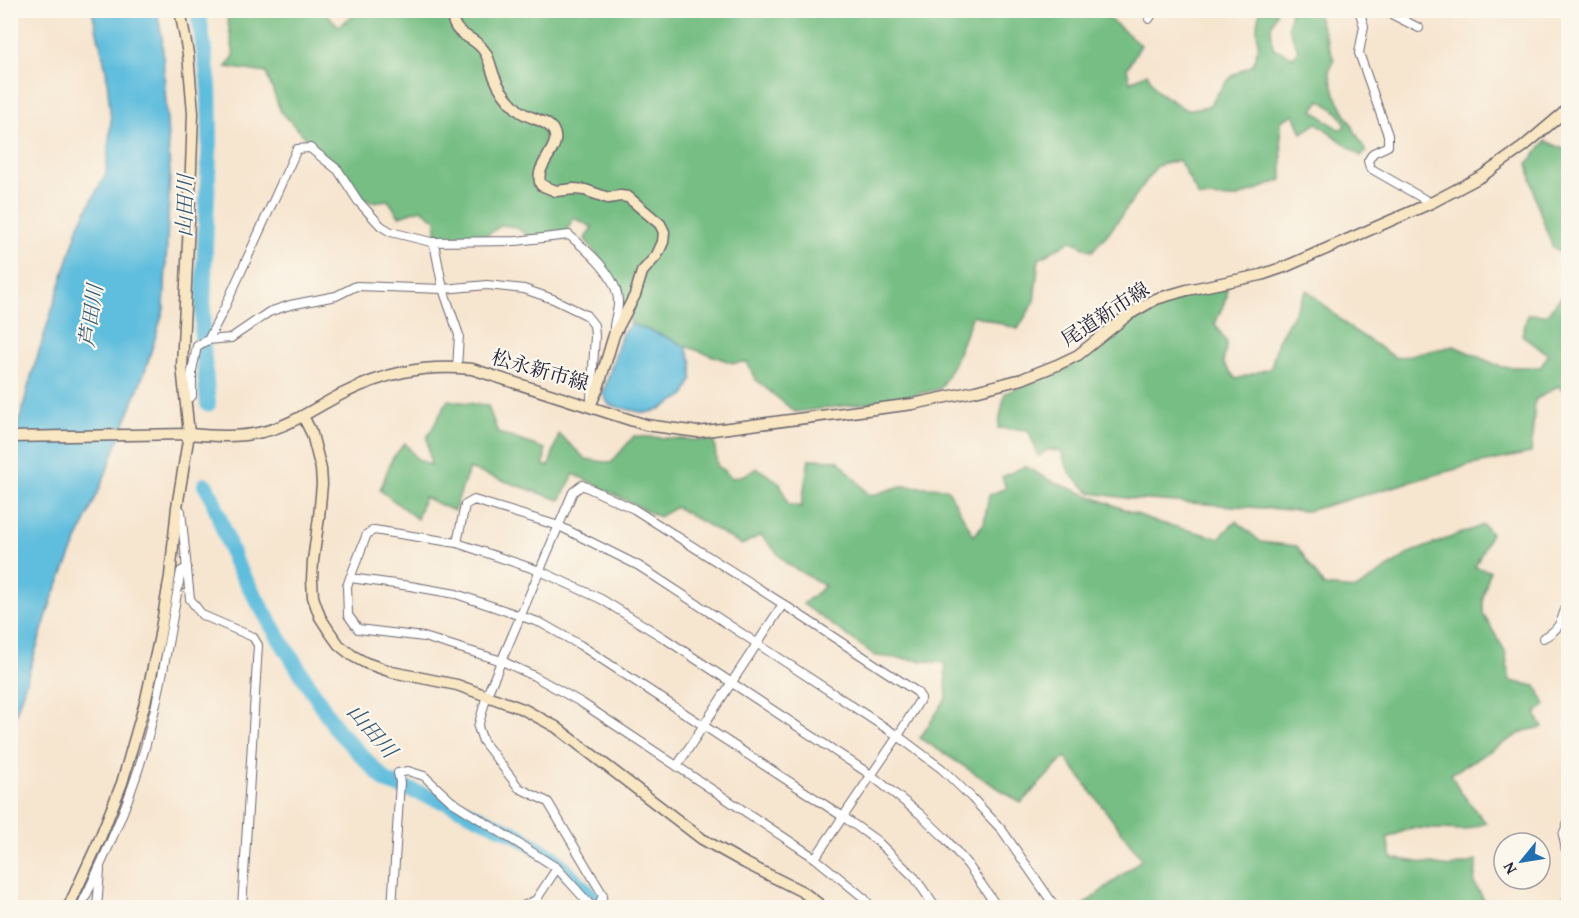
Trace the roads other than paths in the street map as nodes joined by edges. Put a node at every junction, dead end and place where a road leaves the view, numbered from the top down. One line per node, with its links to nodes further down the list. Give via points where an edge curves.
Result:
1 (180, 10): 15 (main road, via 193,112 182,366)
2 (451, 10): 12 (main road, 松永新市線, via 455,26 483,49 504,95 519,111 553,130 556,138 540,171 542,185 556,191 574,189 608,198 628,197 660,224 663,242 642,272)
3 (1155, 10): 6 (street)
4 (1359, 10): 9 (street, via 1364,26 1359,53 1388,135 1388,146 1373,153 1368,161 1370,168)
5 (1383, 10): 7 (street)
6 (1149, 19)
7 (1419, 28)
8 (1569, 110): 9 (main road, 尾道新市線, via 1482,176)
9 (1431, 203): 16 (main road, 尾道新市線, via 1287,266 1156,299 1128,315 1078,355 1022,379 975,391 913,404 698,432 646,425)
10 (431, 242): 11 (street); 12 (street, via 516,241 569,235 589,252 616,286); 13 (street, via 381,226 358,201 338,170 310,148 297,149)
11 (443, 289): 13 (street, via 356,286 336,296 269,312 231,338); 14 (street, via 459,335); 16 (street, via 487,285 524,289 586,315 594,325 595,336)
12 (614, 335): 16 (main road, 松永新市線)
13 (208, 340): 15 (street, via 197,345 192,396)
14 (457, 368): 16 (main road, 松永新市線, via 472,369); 17 (main road, 松永新市線, via 426,368 381,377)
15 (185, 400): 18 (main road)
16 (590, 406)
17 (303, 416): 18 (main road, 松永新市線, via 261,433); 33 (main road, via 312,434 322,484 313,597 329,632 339,645 366,663)
18 (189, 434): 19 (main road, 松永新市線); 20 (main road)
19 (10, 437)
20 (177, 507): 23 (street, via 181,511); 44 (main road, via 170,576 146,699 122,783)
21 (559, 526): 22 (street, via 474,500 465,505); 24 (street); 27 (street, via 573,492 582,485 634,509); 30 (street, via 639,566)
22 (457, 543): 24 (street); 25 (street, via 374,531 367,534)
23 (187, 568): 42 (street, via 181,571 159,694 140,764); 47 (street, via 190,600 202,615 253,638 258,645)
24 (540, 571): 28 (street); 32 (street, via 601,599)
25 (350, 578): 28 (street, via 456,594); 31 (street, via 348,615 358,629 424,637)
26 (1569, 599): 29 (street, via 1558,628)
27 (783, 604): 30 (street); 35 (street, via 917,692 921,698)
28 (520, 617): 31 (street); 34 (street, via 541,623 580,645)
29 (1544, 638)
30 (757, 644): 32 (street); 35 (street)
31 (502, 661): 33 (street); 36 (street, via 582,703)
32 (731, 682): 34 (street); 37 (street)
33 (487, 695): 50 (street, via 478,727 483,741 519,788 548,802 603,895); 51 (main road, via 556,727 702,838 803,892)
34 (704, 725): 36 (street); 38 (street)
35 (898, 736): 37 (street); 55 (street, via 942,769 1002,830)
36 (677, 766): 41 (street)
37 (871, 775): 38 (street); 54 (street, via 944,837)
38 (842, 816): 41 (street); 53 (street, via 876,840 915,878)
39 (1569, 822): 40 (street, via 1563,835)
40 (1569, 851)
41 (815, 858): 52 (street)
42 (101, 865): 45 (street); 46 (street)
43 (557, 868): 48 (street, via 451,801 424,776 408,771 398,773); 49 (street, via 536,900); 50 (street)
44 (68, 908)
45 (80, 908)
46 (97, 908)
47 (242, 908)
48 (392, 908)
49 (519, 908)
50 (596, 908)
51 (824, 908)
52 (872, 908)
53 (936, 908)
54 (998, 908)
55 (1056, 908)

